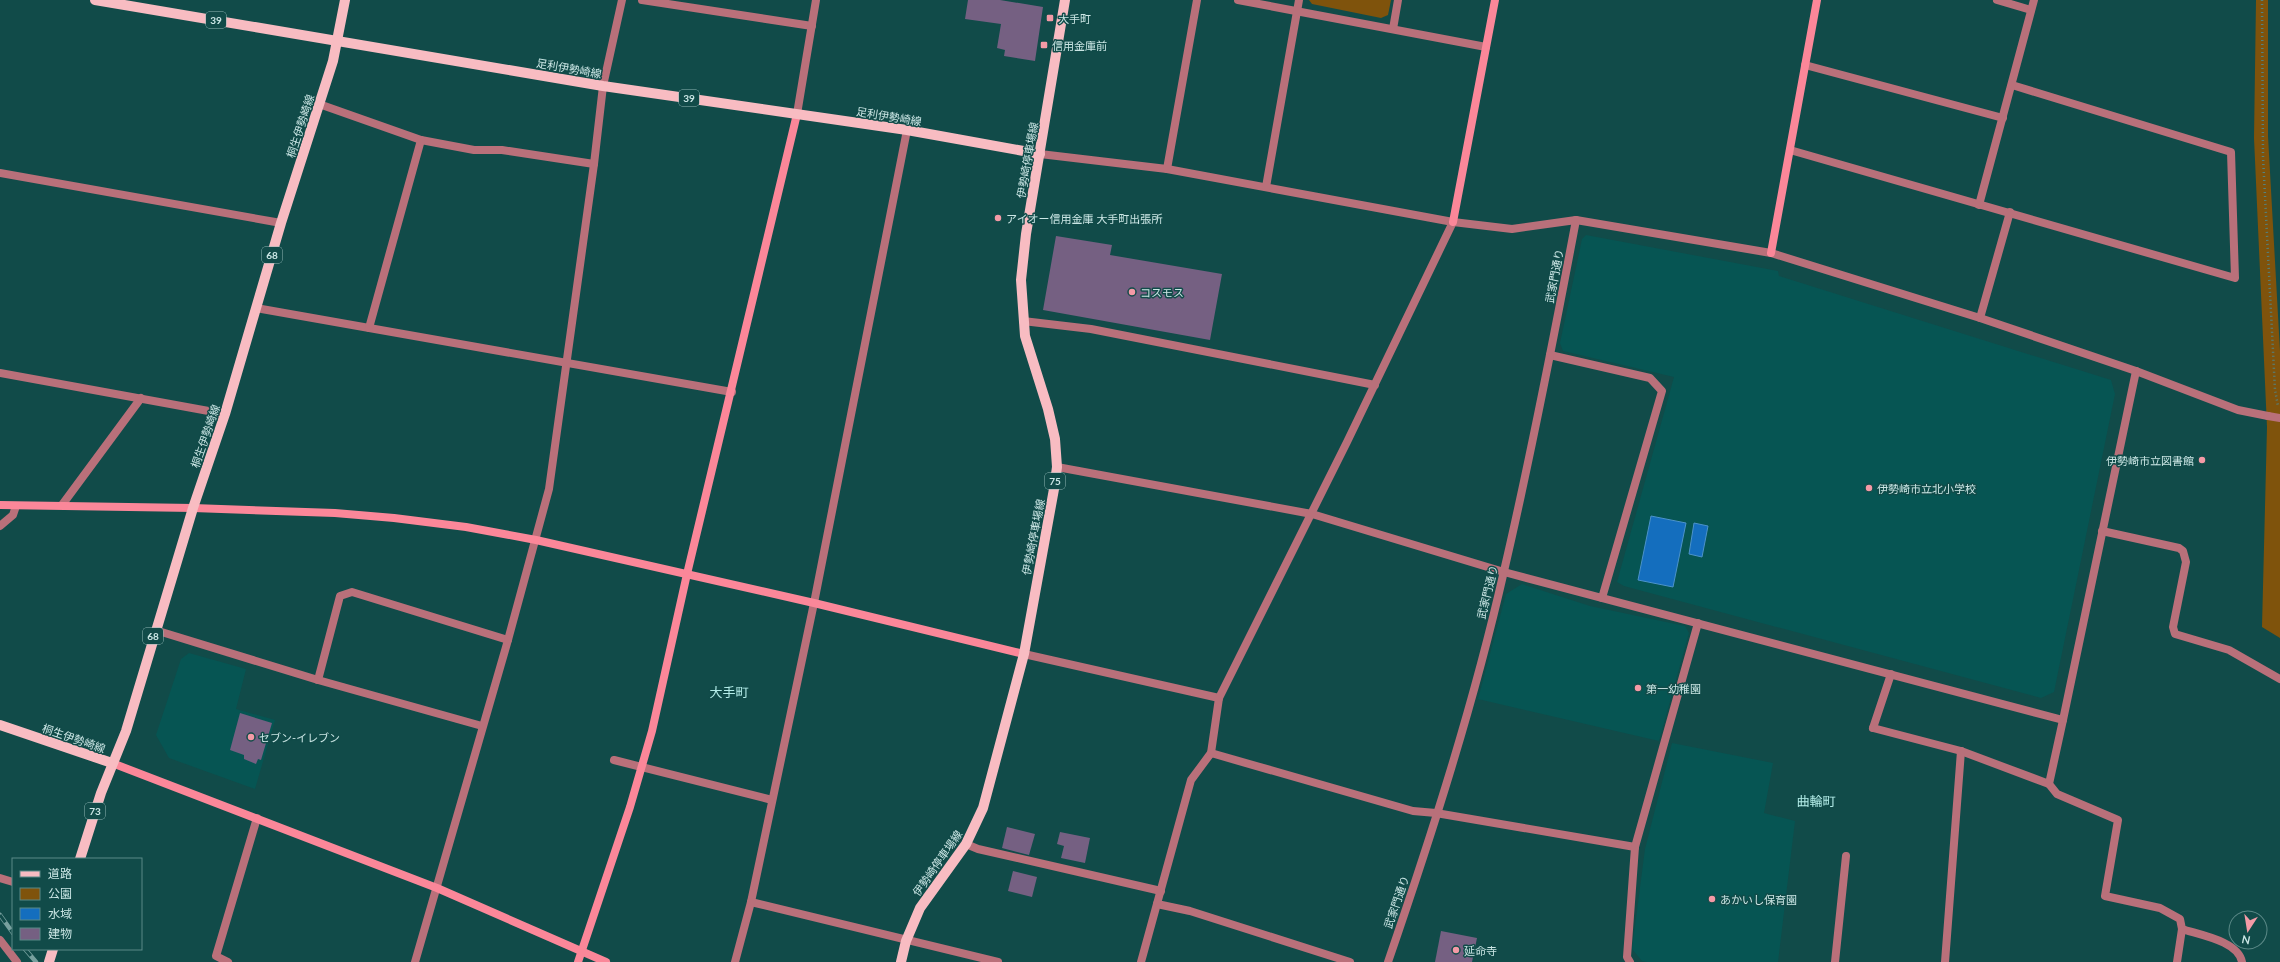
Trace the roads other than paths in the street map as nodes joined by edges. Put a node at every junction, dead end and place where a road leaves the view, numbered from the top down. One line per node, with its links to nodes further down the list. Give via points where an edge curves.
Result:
1 (95, 0): 19 (main road, 足利伊勢崎線 / 39)
2 (345, 0): 19 (main road, 桐生伊勢崎線 / 68)
3 (622, 0): 23 (street)
4 (642, 0): 17 (street)
5 (816, 0): 17 (street)
6 (1065, 0): 30 (main road, 伊勢崎停車場線 / 75)
7 (1197, 0): 32 (street)
8 (1238, 0): 16 (street)
9 (1299, 0): 16 (street)
10 (1398, 0): 18 (street)
11 (1495, 0): 20 (street)
12 (1817, 0): 21 (street)
13 (1997, 0): 15 (street)
14 (2034, 0): 15 (street)
15 (2031, 10): 22 (street)
16 (1297, 11): 18 (street); 34 (street)
17 (812, 26): 25 (street)
18 (1392, 29): 20 (street)
19 (338, 40): 23 (main road, 足利伊勢崎線 / 39); 24 (main road, 桐生伊勢崎線 / 68)
20 (1486, 47): 38 (street)
21 (1805, 65): 26 (street); 29 (street)
22 (2012, 85): 26 (street); 36 (street, via 2231,152 2235,278)
23 (603, 86): 25 (main road, 足利伊勢崎線 / 39); 31 (street)
24 (319, 104): 28 (street); 39 (main road, 桐生伊勢崎線 / 68)
25 (797, 114): 27 (main road, 足利伊勢崎線 / 39); 50 (street)
26 (2003, 118): 35 (street)
27 (907, 130): 30 (main road, 足利伊勢崎線 / 39); 66 (street)
28 (421, 140): 31 (street, via 474,150 502,150); 44 (street)
29 (1790, 150): 35 (street); 40 (street)
30 (1040, 154): 32 (street); 43 (main road, 伊勢崎停車場線 / 75, via 1021,280)
31 (594, 164): 46 (street)
32 (1167, 169): 34 (street)
33 (0, 173): 39 (street)
34 (1266, 187): 38 (street)
35 (1979, 204): 36 (street)
36 (2010, 212): 42 (street)
37 (1576, 220): 38 (street, via 1512,229); 40 (street); 45 (street, 武家門通り)
38 (1453, 222): 49 (street)
39 (281, 223): 41 (main road, 桐生伊勢崎線 / 68)
40 (1771, 253): 42 (street)
41 (256, 308): 44 (street); 52 (main road, 桐生伊勢崎線 / 68)
42 (1980, 318): 47 (street)
43 (1023, 321): 49 (street, via 1091,329); 54 (main road, 伊勢崎停車場線 / 75, via 1025,336 1052,424)
44 (369, 328): 46 (street)
45 (1550, 355): 63 (street, 武家門通り); 65 (street, via 1650,378 1662,391)
46 (566, 363): 50 (street); 62 (street, via 549,488)
47 (2136, 371): 53 (street, bridge, via 2238,410 2268,416); 61 (street)
48 (0, 373): 51 (street)
49 (1375, 385): 59 (street)
50 (732, 392): 64 (street)
51 (140, 398): 52 (street); 56 (street)
52 (225, 414): 58 (main road, 桐生伊勢崎線 / 68)
53 (2279, 415)
54 (1057, 466): 59 (street); 70 (main road, 伊勢崎停車場線 / 75)
55 (0, 505): 57 (street)
56 (62, 505): 57 (street); 58 (street)
57 (16, 506): 60 (street, via 13,515)
58 (193, 508): 62 (street, via 394,518 466,527); 68 (main road, 桐生伊勢崎線 / 68)
59 (1312, 514): 63 (street); 74 (street)
60 (0, 526)
61 (2102, 531): 72 (street, via 2183,551 2186,562 2173,627 2175,634 2229,650); 75 (street)
62 (536, 540): 64 (street); 69 (street)
63 (1504, 572): 65 (street); 85 (street, 武家門通り, via 1464,722)
64 (687, 574): 66 (street); 82 (street, via 658,708)
65 (1602, 598): 67 (street)
66 (814, 603): 70 (street); 84 (street)
67 (1698, 623): 71 (street); 88 (street)
68 (155, 630): 73 (street); 81 (main road, 桐生伊勢崎線 / 68, via 126,731)
69 (508, 640): 73 (street, via 352,592 340,596); 77 (street)
70 (1024, 654): 74 (street); 87 (main road, 伊勢崎停車場線 / 75, via 983,808)
71 (1891, 674): 75 (street); 78 (street, via 1873,728)
72 (2280, 679)
73 (318, 680): 77 (street)
74 (1219, 698): 79 (street)
75 (2063, 720): 83 (street)
76 (0, 725): 81 (main road, 桐生伊勢崎線)
77 (482, 726): 93 (street)
78 (1961, 752): 83 (street); 117 (street)
79 (1211, 753): 85 (street, via 1413,811); 94 (street, via 1191,780)
80 (614, 760): 82 (street)
81 (112, 763): 86 (street); 90 (main road, 73)
82 (642, 768): 84 (street); 101 (street)
83 (2049, 784): 97 (street, via 2057,794 2118,820 2105,896 2160,908 2180,919)
84 (772, 800): 95 (street)
85 (1436, 813): 88 (street); 114 (street, 武家門通り)
86 (257, 818): 93 (street); 102 (street)
87 (966, 844): 94 (street, via 978,849); 99 (main road, 伊勢崎停車場線 / 75, via 930,892)
88 (1635, 847): 115 (street, via 1627,957)
89 (1846, 856): 116 (street)
90 (80, 858)
91 (0, 878): 92 (street)
92 (12, 882)
93 (437, 888): 101 (street); 106 (street)
94 (1161, 891): 96 (street)
95 (751, 902): 99 (street); 109 (street)
96 (1157, 904): 112 (street); 113 (street, via 1190,911)
97 (2182, 929): 118 (street); 119 (street, via 2232,946 2240,954)
98 (0, 940): 103 (street)
99 (906, 941): 110 (main road, 伊勢崎停車場線 / 75); 111 (street)
100 (53, 950): 104 (main road)
101 (582, 951): 107 (street); 108 (street)
102 (214, 959): 105 (street)
103 (17, 962)
104 (49, 962)
105 (228, 962)
106 (415, 962)
107 (578, 962)
108 (606, 962)
109 (735, 962)
110 (901, 962)
111 (998, 962)
112 (1141, 962)
113 (1350, 962)
114 (1388, 962)
115 (1630, 962)
116 (1835, 962)
117 (1945, 962)
118 (2177, 962)
119 (2242, 962)

